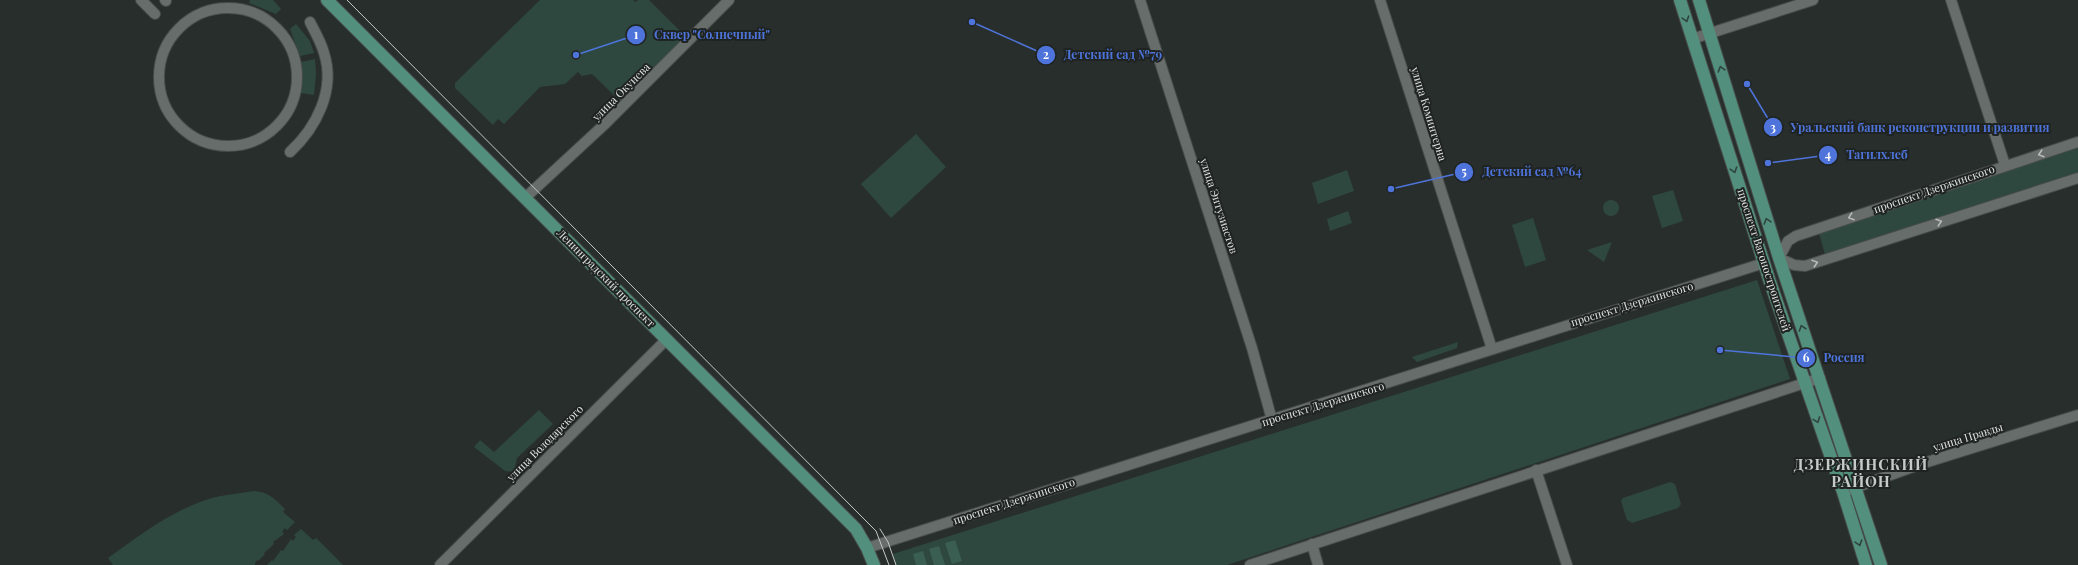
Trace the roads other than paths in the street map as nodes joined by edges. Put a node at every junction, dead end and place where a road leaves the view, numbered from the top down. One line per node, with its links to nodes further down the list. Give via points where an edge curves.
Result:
1 (141, 0): 11 (street)
2 (327, 0): 19 (main road, Ленинградский проспект)
3 (729, 0): 19 (street, улица Окунева, via 606,123)
4 (1140, 0): 27 (street, улица Энтузиастов, via 1252,348)
5 (1380, 0): 23 (street, улица Коминтерна)
6 (1680, 0): 14 (main road, проспект Вагоностроителей, one-way to 14)
7 (1699, 0): 13 (main road, проспект Вагоностроителей)
8 (1813, 0): 13 (street)
9 (1951, 0): 17 (street)
10 (212, 9): 10 (street, via 244,9 268,19 283,36 295,60 296,86 288,112 271,132 257,141 240,146 212,145 187,133 170,115 162,95 161,58 168,41 185,22 200,12)
11 (155, 14)
12 (310, 22): 16 (street, via 325,54 326,88 314,123)
13 (1710, 33): 14 (street); 20 (main road, проспект Вагоностроителей, one-way to 13)
14 (1692, 39): 21 (main road, проспект Вагоностроителей, one-way to 21)
15 (2078, 142): 17 (street, проспект Дзержинского, one-way to 17)
16 (290, 152)
17 (2006, 165): 20 (street, проспект Дзержинского, one-way to 20, via 1796,236 1788,241)
18 (2078, 178): 20 (street, one-way to 18, via 1794,265 1805,266)
19 (526, 197): 22 (main road, Ленинградский проспект)
20 (1778, 258): 21 (main road, проспект Дзержинского); 24 (main road, проспект Вагоностроителей, one-way to 20)
21 (1764, 263): 23 (street, проспект Дзержинского); 25 (main road, проспект Вагоностроителей)
22 (666, 339): 32 (main road, Ленинградский проспект, via 856,529); 33 (street, улица Володарского)
23 (1492, 350): 27 (street, проспект Дзержинского)
24 (1820, 378): 25 (street); 29 (main road, проспект Вагоностроителей)
25 (1804, 383): 28 (street); 30 (main road, проспект Вагоностроителей, one-way to 30)
26 (2078, 415): 29 (street, улица Правды)
27 (1272, 420): 32 (street, проспект Дзержинского)
28 (1536, 470): 31 (street); 37 (street)
29 (1856, 487): 30 (street, улица Правды); 39 (main road, проспект Вагоностроителей)
30 (1843, 492): 38 (main road, проспект Вагоностроителей, one-way to 38)
31 (1312, 544): 35 (street); 36 (street)
32 (868, 548): 34 (main road, Ленинградский проспект)
33 (440, 565)
34 (874, 565)
35 (1250, 565)
36 (1318, 565)
37 (1567, 565)
38 (1866, 565)
39 (1881, 565)

